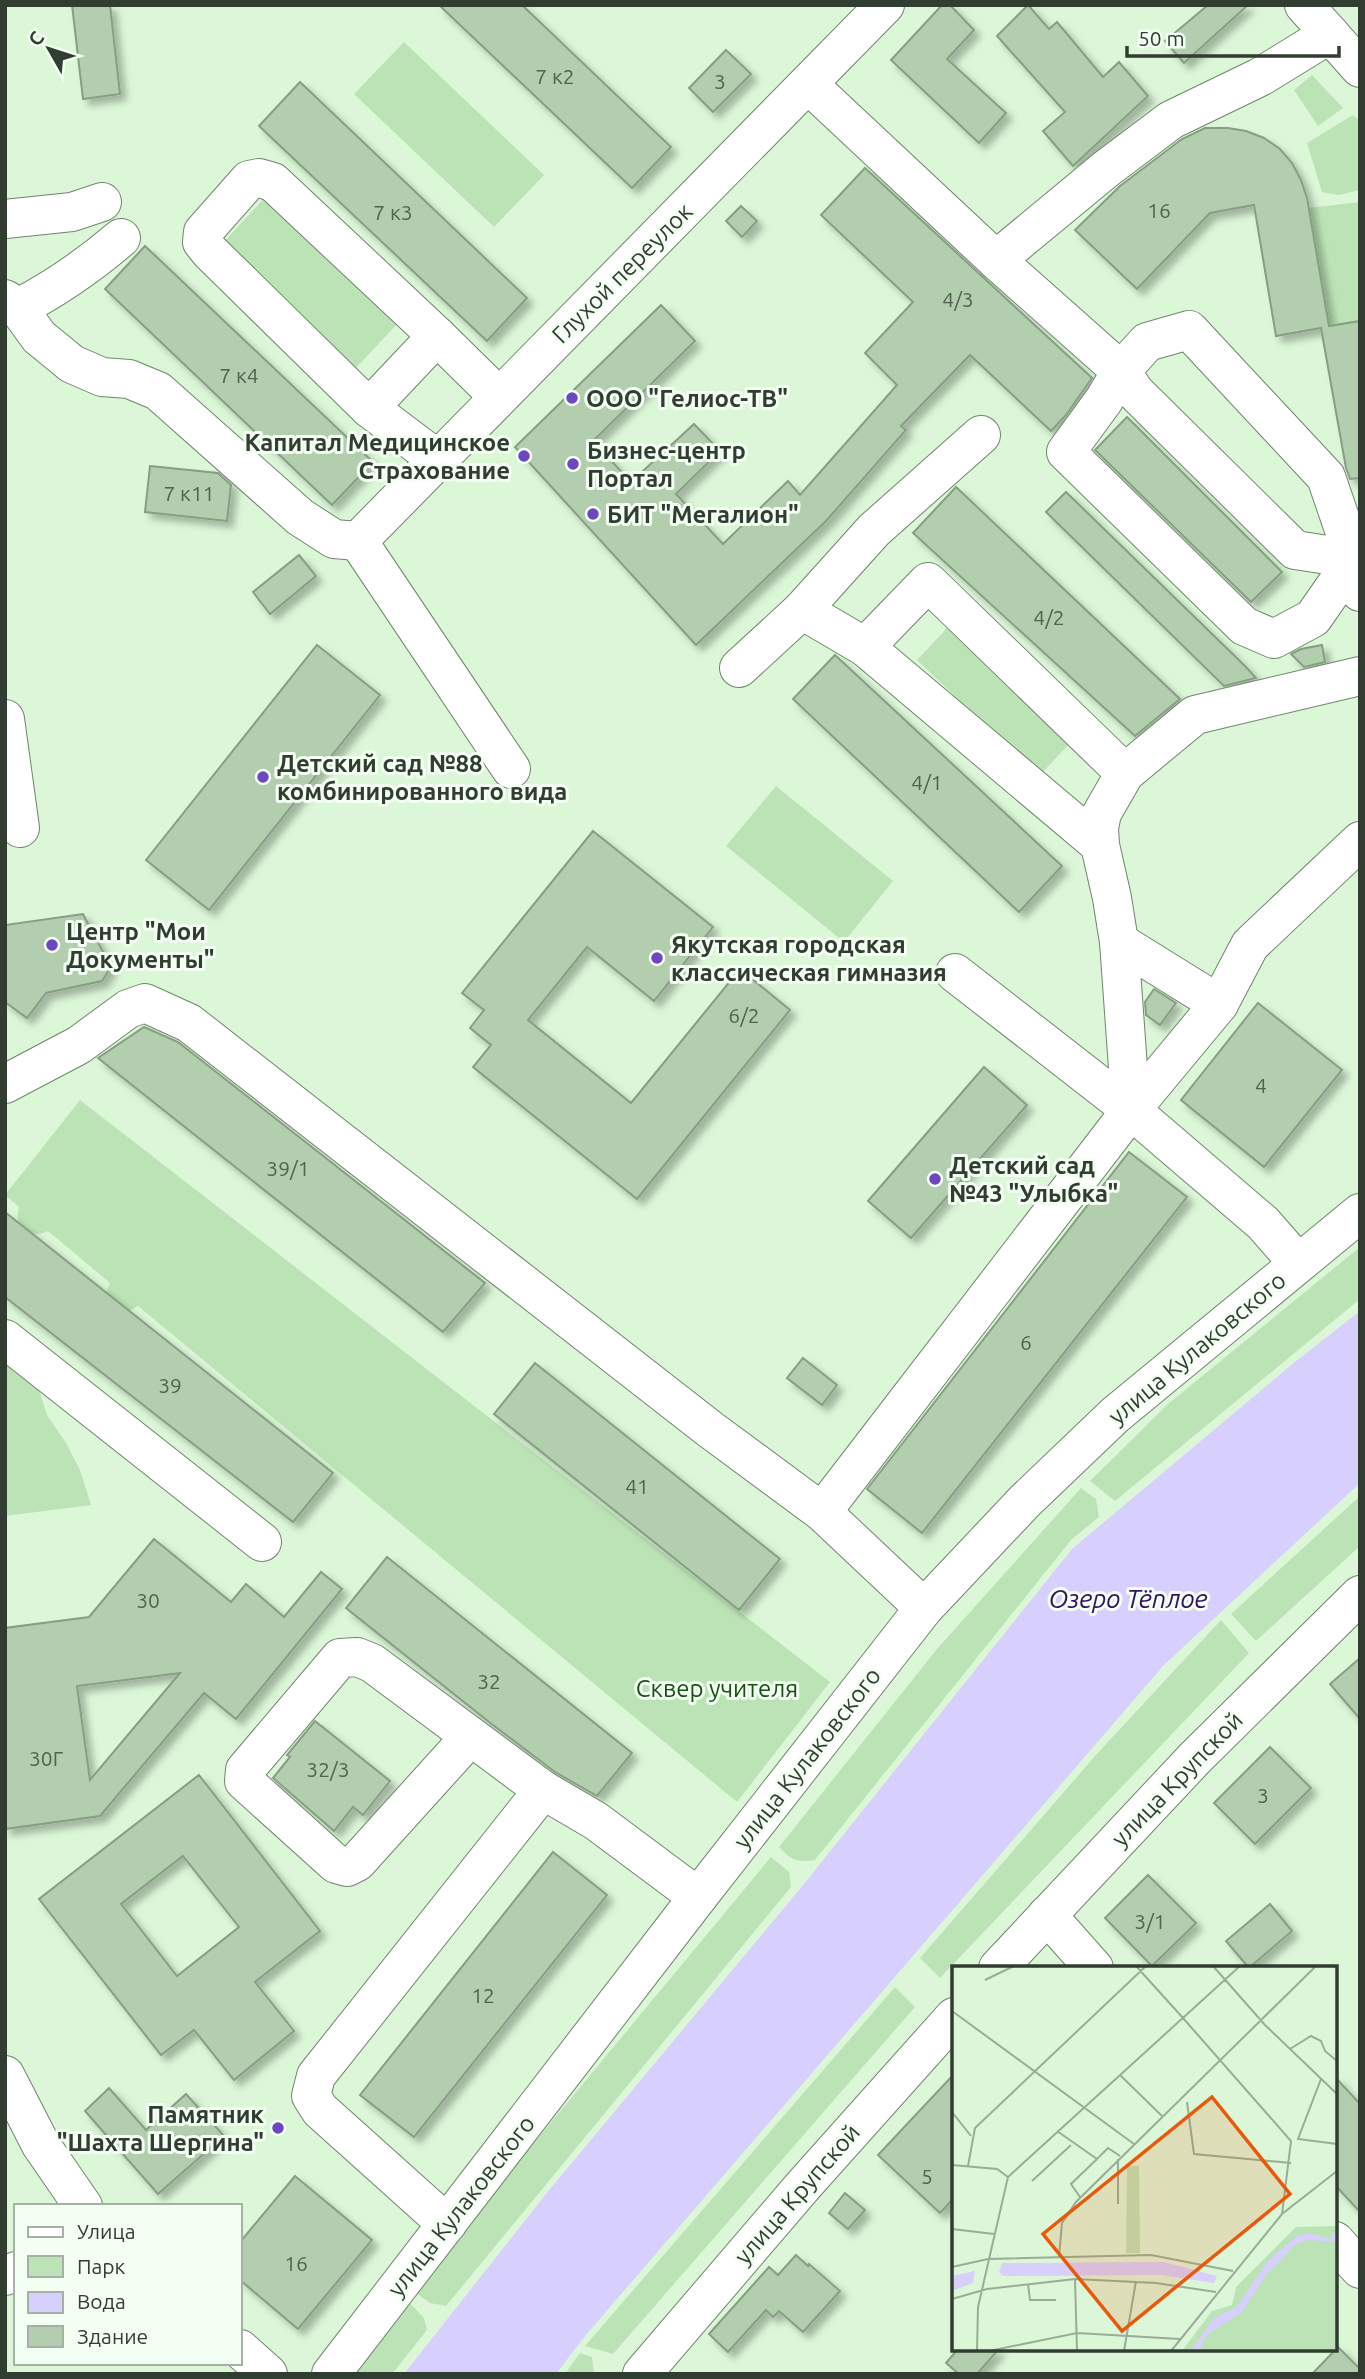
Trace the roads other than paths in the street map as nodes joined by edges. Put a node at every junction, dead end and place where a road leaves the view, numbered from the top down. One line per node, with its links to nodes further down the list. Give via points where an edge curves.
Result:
1 (885, 5): 5 (street, Глухой переулок)
2 (1304, 5): 3 (street)
3 (1329, 34): 4 (street); 9 (street, via 1260,77 1171,120)
4 (1360, 68)
5 (808, 84): 9 (street); 13 (street, Глухой переулок)
6 (102, 202): 7 (street, via 72,212)
7 (5, 219)
8 (121, 238): 10 (street, via 73,277)
9 (996, 260): 12 (street)
10 (12, 304): 17 (street, via 39,337 72,364 158,391 300,517 334,539)
11 (437, 336): 13 (street); 14 (street); 14 (street, via 273,182 249,180 203,232 202,242)
12 (1121, 371): 18 (street, via 1135,392 1294,550); 18 (street, via 1147,342 1189,330 1326,477); 18 (street, via 1066,452 1244,626 1274,639 1313,618)
13 (499, 397): 16 (street, Глухой переулок)
14 (369, 408): 16 (street)
15 (981, 436): 19 (street, via 874,530)
16 (438, 460): 17 (street, Глухой переулок)
17 (358, 541): 24 (street)
18 (1357, 576)
19 (802, 610): 20 (street); 21 (street)
20 (865, 647): 25 (street, via 928,582); 28 (street)
21 (740, 668)
22 (1360, 676): 25 (street, via 1195,715)
23 (5, 719): 26 (street)
24 (511, 769)
25 (1125, 773): 28 (street, via 1102,813)
26 (20, 828)
27 (1360, 841): 31 (street, via 1250,945)
28 (1100, 845): 29 (street)
29 (1119, 943): 31 (street); 33 (street)
30 (955, 973): 33 (street)
31 (1219, 1004): 33 (street)
32 (5, 1084): 37 (street, via 145,1003 189,1023)
33 (1131, 1110): 35 (street, via 1263,1223); 37 (street)
34 (1360, 1213): 35 (street, улица Кулаковского)
35 (1298, 1263): 40 (street, улица Кулаковского, via 1115,1415)
36 (5, 1339): 38 (street)
37 (822, 1512): 40 (street)
38 (262, 1542)
39 (1360, 1595): 44 (street, улица Крупской, via 1195,1758)
40 (924, 1608): 43 (street, улица Кулаковского)
41 (470, 1737): 41 (street, via 357,1862 347,1867 336,1864 244,1781 245,1770 340,1658 357,1657 372,1663); 42 (street)
42 (543, 1790): 43 (street, via 596,1821); 50 (street, via 316,2076 311,2096 320,2110)
43 (698, 1897): 50 (street, улица Кулаковского)
44 (1047, 1915): 45 (street, улица Крупской); 46 (street)
45 (1001, 1966)
46 (1092, 1966)
47 (952, 2019): 56 (street, улица Крупской)
48 (5, 2076): 49 (street, via 41,2145)
49 (82, 2204)
50 (447, 2224): 55 (street, улица Кулаковского)
51 (1337, 2243): 52 (street)
52 (1360, 2269)
53 (242, 2351): 54 (street)
54 (268, 2374)
55 (331, 2374)
56 (642, 2374)

